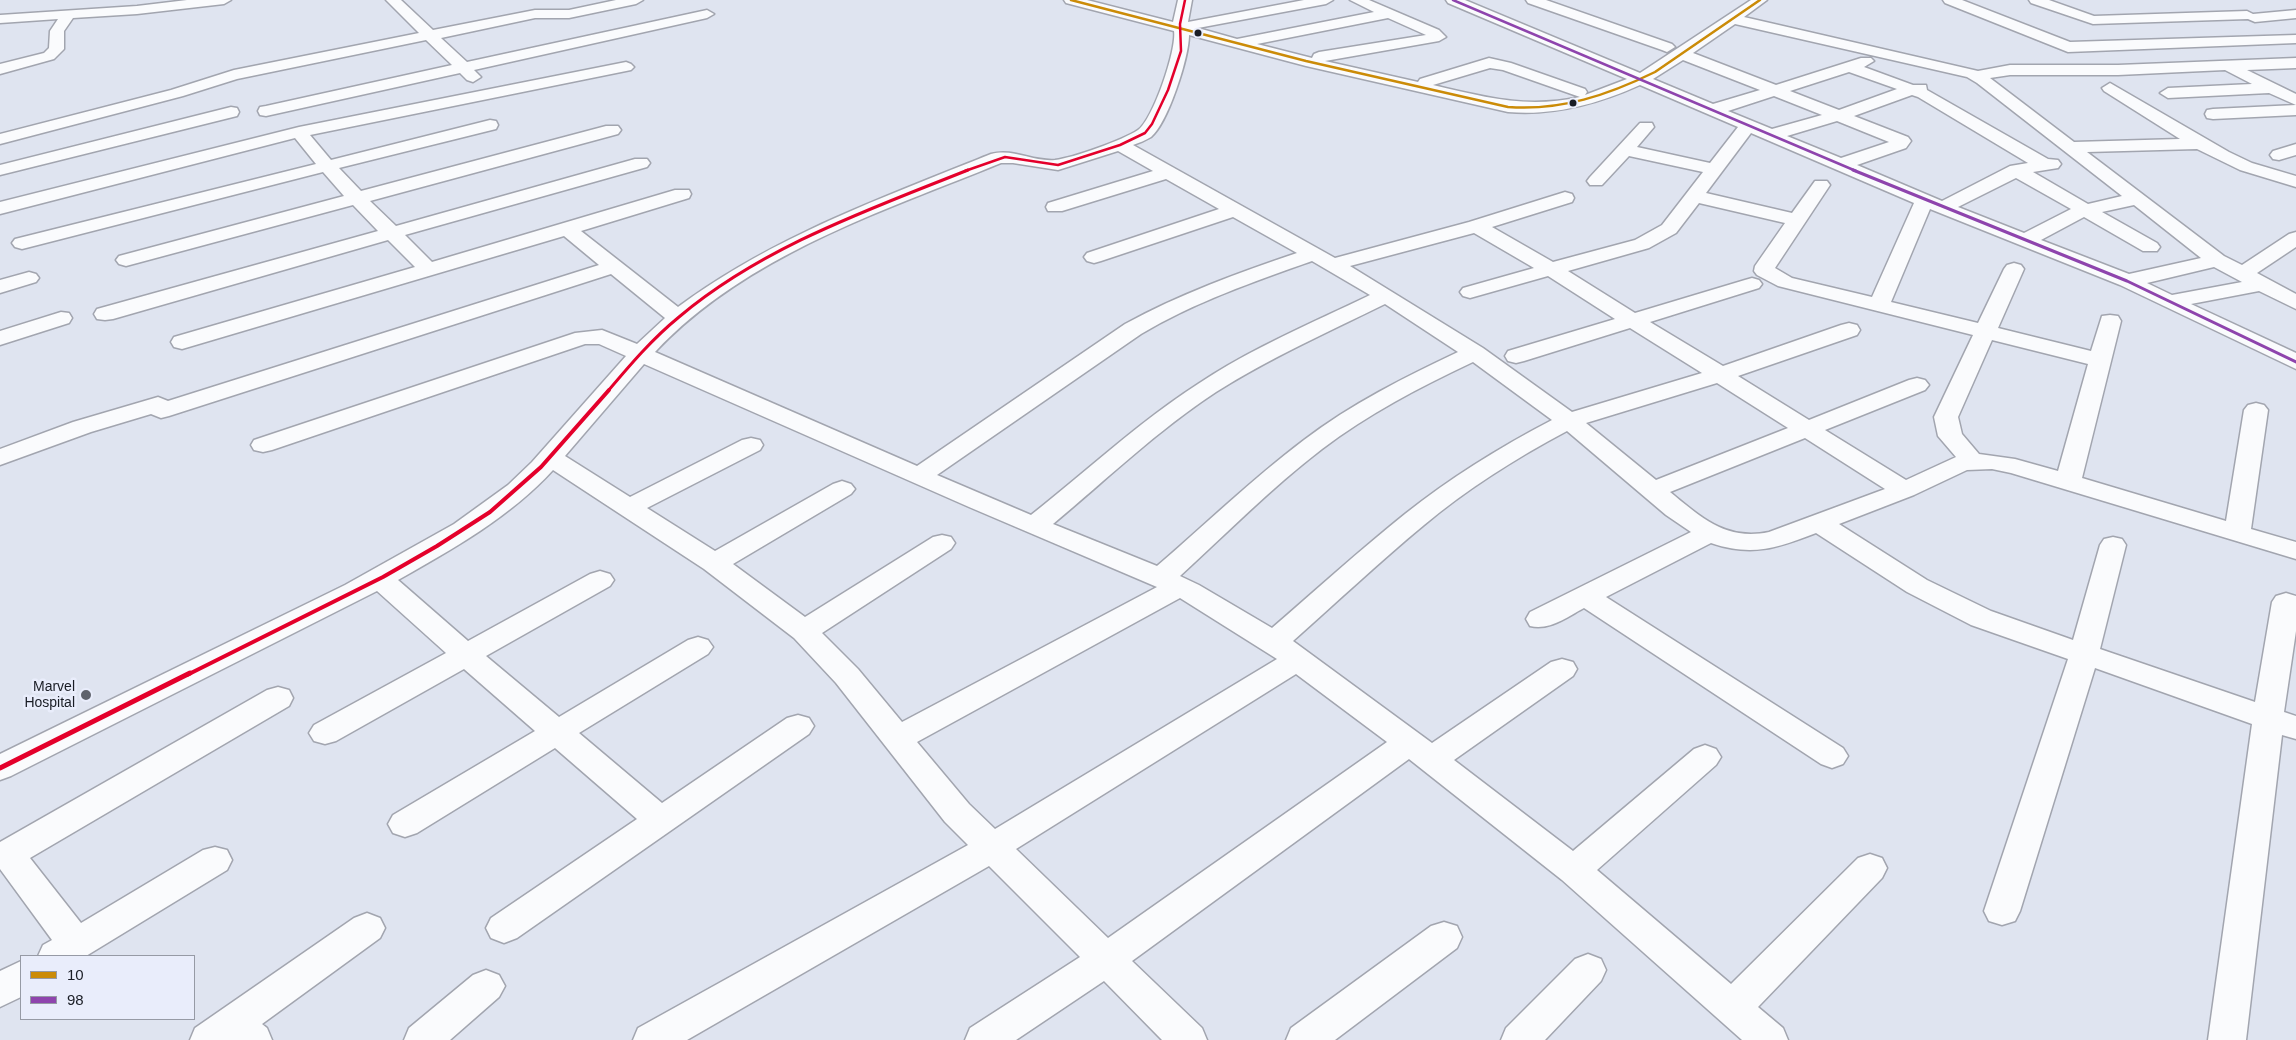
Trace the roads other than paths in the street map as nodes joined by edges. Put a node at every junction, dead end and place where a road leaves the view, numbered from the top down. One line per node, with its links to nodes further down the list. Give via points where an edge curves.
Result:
1 (224, 0): 27 (street)
2 (634, 0): 21 (street); 34 (street)
3 (1071, 0): 35 (street)
4 (1088, 0): 35 (street)
5 (1184, 0): 35 (street)
6 (1326, 0): 22 (street)
7 (1357, 0): 25 (street)
8 (1453, 0): 33 (street)
9 (1533, 0): 20 (street)
10 (1578, 0): 20 (street)
11 (1739, 0): 43 (street)
12 (1760, 0): 30 (street)
13 (1950, 0): 41 (street, via 2068,47)
14 (2077, 0): 16 (street)
15 (2209, 1): 28 (street)
16 (2041, 2): 32 (street, via 2085,19)
17 (1229, 3): 22 (street)
18 (396, 5): 37 (street)
19 (2135, 5): 31 (street)
20 (1552, 7): 33 (street); 43 (street)
21 (579, 12): 23 (street); 38 (street)
22 (1255, 13): 35 (street)
23 (561, 14): 37 (street, via 535,14); 42 (street, via 560,20 554,23)
24 (707, 14): 34 (street)
25 (1388, 14): 40 (street); 45 (street, via 1436,35)
26 (2296, 14): 28 (street)
27 (68, 15): 29 (street); 50 (street, via 57,31 56,49 50,56)
28 (2251, 17): 31 (street); 36 (street)
29 (0, 19)
30 (1732, 19): 43 (street); 44 (street)
31 (2164, 19): 32 (street)
32 (2141, 20): 41 (street)
33 (1502, 21): 52 (street)
34 (668, 23): 38 (street)
35 (1183, 26): 40 (street); 79 (street, via 1178,60 1152,124 1145,132)
36 (2296, 35)
37 (428, 36): 42 (street); 77 (street, via 234,75)
38 (612, 36): 51 (street)
39 (2296, 39): 41 (street)
40 (1241, 42): 45 (street); 52 (street, via 1524,109 1565,105)
41 (2187, 43): 47 (street)
42 (441, 48): 51 (street); 53 (street)
43 (1675, 51): 52 (street); 60 (street)
44 (1885, 53): 49 (street); 54 (street, via 1957,69)
45 (1319, 58): 55 (street)
46 (2296, 63): 47 (street)
47 (2229, 66): 54 (street, via 2018,70); 58 (street)
48 (626, 67): 63 (street)
49 (1850, 67): 59 (street); 60 (street)
50 (0, 69)
51 (464, 69): 63 (street); 67 (street)
52 (1632, 77): 61 (street); 65 (street)
53 (296, 78)
54 (1979, 78): 59 (street); 80 (street)
55 (1426, 82): 61 (street, via 1522,102 1554,100); 61 (street, via 1489,62)
56 (2296, 87): 58 (street)
57 (2110, 88): 78 (street)
58 (2271, 88): 62 (street); 64 (street)
59 (1914, 89): 70 (street); 87 (street)
60 (1775, 91): 65 (street); 70 (street)
61 (1580, 92)
62 (2168, 93)
63 (491, 95): 75 (street)
64 (2296, 100)
65 (1712, 110): 71 (street)
66 (2296, 110): 69 (street)
67 (266, 111)
68 (231, 112): 90 (street)
69 (2213, 114)
70 (1840, 116): 76 (street); 86 (street, via 1902,142)
71 (1749, 124): 76 (street); 89 (street)
72 (490, 125): 88 (street)
73 (1646, 127): 82 (street)
74 (612, 130): 99 (street)
75 (300, 132): 88 (street); 103 (street)
76 (1774, 134): 86 (street)
77 (0, 139)
78 (2199, 144): 80 (street); 94 (street, via 2260,173)
79 (1120, 145): 92 (street); 138 (street, via 1047,166 1015,157 998,158 785,250 729,280)
80 (2072, 147): 84 (street)
81 (2296, 149): 83 (street)
82 (1625, 150): 89 (street); 93 (street)
83 (2279, 154)
84 (2091, 162): 87 (street); 100 (street)
85 (641, 163): 109 (street)
86 (1842, 164): 101 (street)
87 (2045, 165): 91 (street)
88 (326, 167): 99 (street); 113 (street)
89 (1715, 169): 97 (street)
90 (0, 170)
91 (2016, 170): 101 (street); 105 (street)
92 (1166, 172): 102 (street); 104 (street)
93 (1596, 181)
94 (2296, 182)
95 (1821, 186): 106 (street)
96 (682, 194): 108 (street)
97 (1694, 196): 106 (street); 124 (street, via 1669,229 1656,238)
98 (1565, 198): 107 (street)
99 (356, 199): 109 (street); 118 (street)
100 (2136, 199): 105 (street); 112 (street)
101 (1934, 204): 111 (street); 135 (street)
102 (1055, 207)
103 (0, 208)
104 (1235, 210): 115 (street); 117 (street)
105 (2084, 210): 111 (street); 114 (street)
106 (1797, 220): 135 (street, via 1764,272 1785,282)
107 (1476, 226): 120 (street); 124 (street)
108 (567, 229): 121 (street); 123 (street)
109 (392, 233): 123 (street); 136 (street)
110 (2296, 238): 125 (street)
111 (2025, 240): 127 (street)
112 (2190, 240): 114 (street); 119 (street)
113 (22, 243)
114 (2150, 247): 116 (street)
115 (1312, 254): 120 (street); 163 (street, via 1166,310 1133,329)
116 (2123, 254)
117 (1094, 257)
118 (126, 260)
119 (2218, 260): 125 (street); 127 (street)
120 (1332, 266): 132 (street)
121 (613, 267): 138 (street); 154 (street)
122 (2014, 269): 142 (street)
123 (429, 270): 144 (street)
124 (1552, 270): 131 (street); 139 (street)
125 (2242, 274): 129 (street)
126 (29, 278): 130 (street)
127 (2127, 281): 133 (street)
128 (1752, 284): 139 (street)
129 (2261, 285): 133 (street); 134 (street)
130 (0, 287)
131 (1470, 292)
132 (1386, 296): 148 (street); 170 (street, via 1264,354 1223,379 1185,404)
133 (2172, 301): 146 (street)
134 (2296, 303)
135 (1880, 305): 142 (street)
136 (105, 314)
137 (61, 318): 143 (street)
138 (678, 318): 147 (street)
139 (1632, 320): 149 (street); 152 (street)
140 (2110, 321): 150 (street)
141 (1849, 330): 152 (street)
142 (1987, 332): 150 (street); 162 (street, via 1946,417 1950,436)
143 (0, 338)
144 (182, 342)
145 (2296, 342): 146 (street)
146 (2269, 349): 151 (street)
147 (640, 353): 158 (street, via 602,337 583,338); 161 (street); 163 (street)
148 (1475, 353): 156 (street); 179 (street, via 1424,376 1331,432 1292,460)
149 (1516, 356)
150 (2100, 360): 164 (street)
151 (2296, 362)
152 (1720, 375): 156 (street); 157 (street)
153 (1917, 385): 157 (street)
154 (159, 408): 160 (street, via 82,427)
155 (2256, 410): 172 (street)
156 (1570, 420): 166 (street); 185 (street, via 1534,439 1415,519)
157 (1809, 429): 166 (street); 167 (street)
158 (264, 445)
159 (751, 445): 168 (street)
160 (0, 458)
161 (552, 458): 168 (street); 177 (street, via 493,510 446,542)
162 (1972, 461): 164 (street, via 2014,466); 167 (street)
163 (919, 476): 170 (street)
164 (2068, 482): 172 (street)
165 (842, 489): 176 (street)
166 (1653, 490): 171 (street)
167 (1905, 490): 169 (street)
168 (628, 508): 176 (street)
169 (1819, 523): 171 (street, via 1776,540 1755,544 1733,542); 187 (street, via 1946,602)
170 (1035, 525): 179 (street)
171 (1710, 533): 180 (street)
172 (2237, 533): 175 (street)
173 (942, 543): 183 (street)
174 (2113, 545): 187 (street)
175 (2296, 550)
176 (714, 563): 183 (street)
177 (381, 579): 186 (street); 198 (street)
178 (600, 580): 186 (street)
179 (1170, 582): 185 (street); 194 (street)
180 (1585, 596): 182 (street); 196 (street)
181 (2286, 602): 190 (street)
182 (1540, 619)
183 (804, 631): 194 (street, via 847,676)
184 (698, 647): 193 (street)
185 (1286, 651): 195 (street); 201 (street)
186 (465, 654): 192 (street); 193 (street)
187 (2084, 655): 190 (street); 206 (street)
188 (1562, 669): 195 (street)
189 (278, 698): 202 (street)
190 (2282, 724): 225 (street)
191 (798, 726): 199 (street)
192 (325, 732)
193 (558, 733): 199 (street); 200 (street)
194 (898, 738): 201 (street, via 957,813)
195 (1420, 751): 205 (street); 211 (street)
196 (1832, 756)
197 (1706, 757): 205 (street)
198 (0, 768)
199 (660, 820): 208 (street)
200 (405, 824)
201 (993, 847): 211 (street); 219 (street)
202 (4, 856): 210 (street)
203 (215, 860): 210 (street)
204 (1870, 868): 216 (street)
205 (1574, 870): 216 (street)
206 (2002, 911)
207 (367, 928): 217 (street)
208 (504, 928)
209 (1444, 937): 222 (street)
210 (66, 950)
211 (1106, 960): 220 (street); 221 (street)
212 (1588, 970): 223 (street)
213 (20, 979): 215 (street)
214 (486, 986): 218 (street)
215 (0, 990)
216 (1732, 1008): 224 (street)
217 (232, 1034)
218 (423, 1040)
219 (652, 1040)
220 (984, 1040)
221 (1188, 1040)
222 (1305, 1040)
223 (1520, 1040)
224 (1769, 1040)
225 (2227, 1040)

